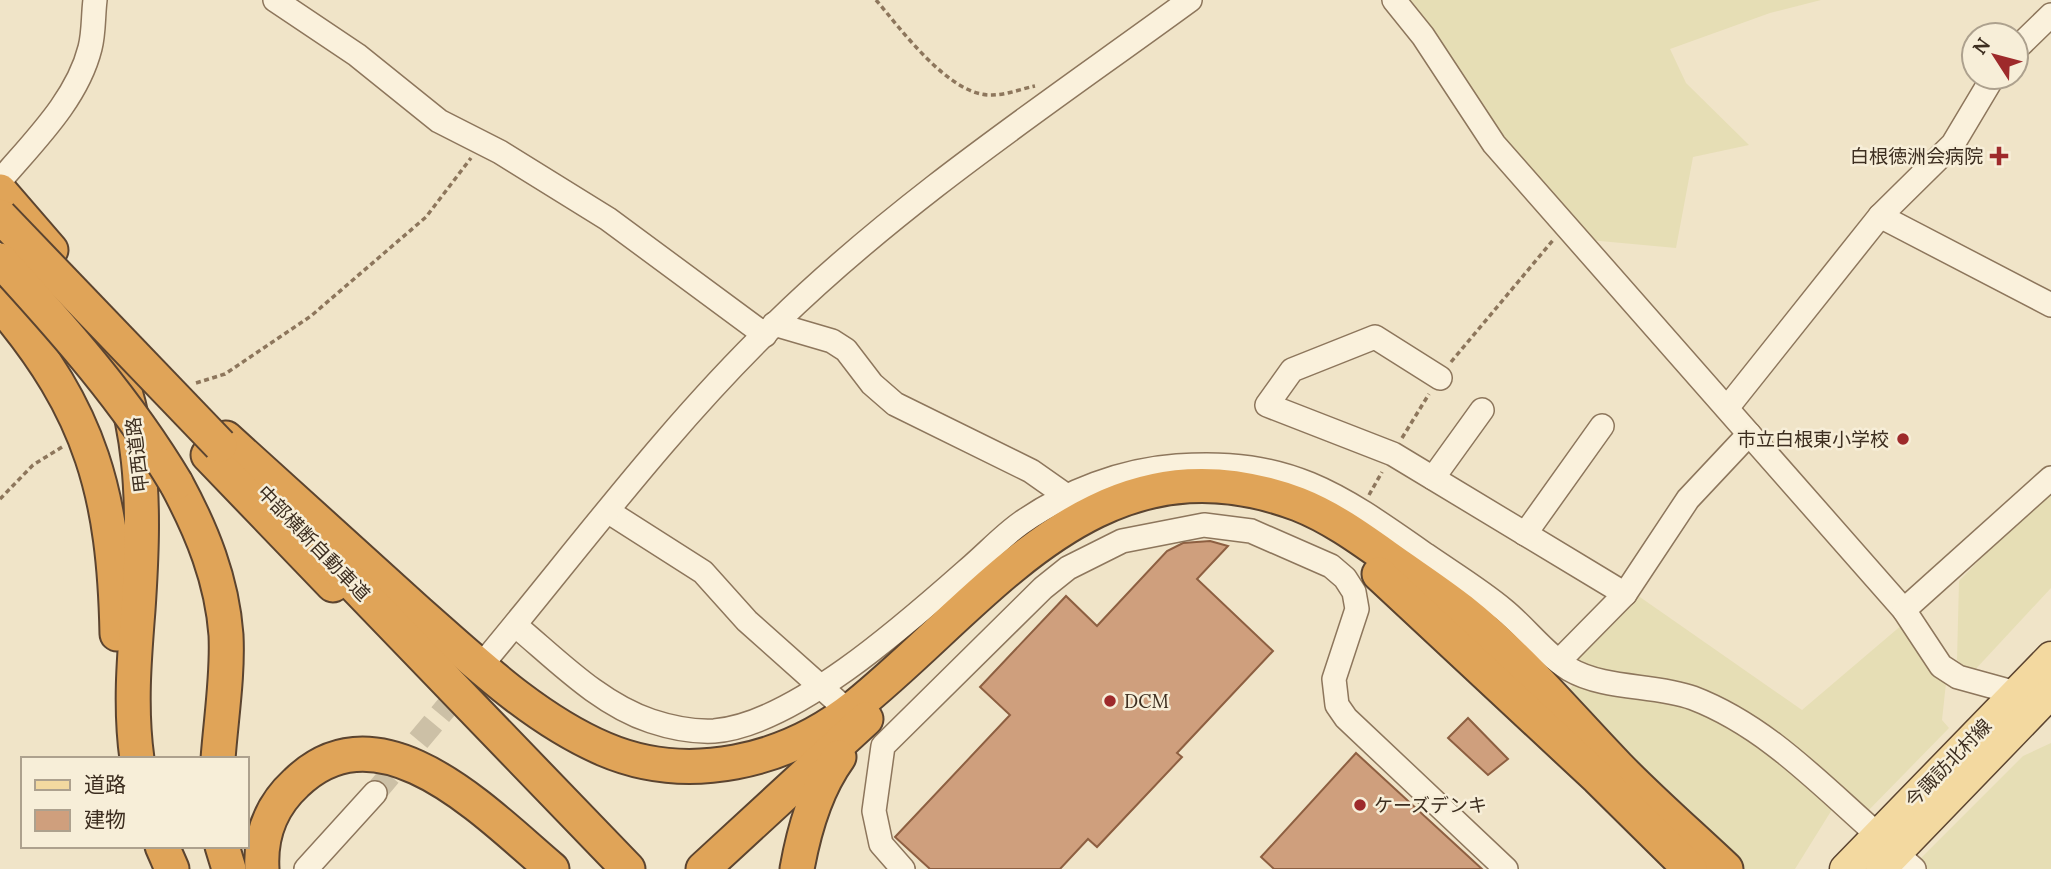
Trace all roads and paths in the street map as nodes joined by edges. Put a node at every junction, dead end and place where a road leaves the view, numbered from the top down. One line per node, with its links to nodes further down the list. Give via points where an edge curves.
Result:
1 (95, 0): 11 (street, via 90,48 79,79)
2 (275, 0): 10 (street, via 357,55 439,121)
3 (876, 0): 9 (path, via 916,47 949,77 975,92 991,96 1040,85)
4 (1190, 0): 9 (street)
5 (1394, 0): 15 (street, via 1494,144)
6 (2051, 15): 7 (street)
7 (2030, 35)
8 (1985, 91): 14 (street, via 1953,144)
9 (1060, 94): 20 (street, via 900,213)
10 (482, 143): 20 (street, via 608,219); 22 (path, via 426,218 311,316 225,374)
11 (0, 181)
12 (0, 191): 48 (highway, 甲西道路, via 45,242 88,302 115,358 131,407 142,486 133,673)
13 (0, 216): 28 (highway, 中部横断自動車道, bridge)
14 (1880, 216): 19 (street); 23 (street)
15 (1566, 226): 21 (path, via 1494,307); 23 (street)
16 (0, 237): 28 (highway, 中部横断自動車道)
17 (0, 260): 49 (highway, bridge, via 142,427 202,531 226,635)
18 (0, 304): 27 (highway, 甲西道路, via 45,361)
19 (2051, 305)
20 (769, 330): 32 (street, via 832,341 846,350 872,384 895,404 1031,471); 35 (street, via 692,412)
21 (1440, 378): 29 (path); 29 (street, via 1375,337 1292,370 1267,405)
22 (192, 385)
23 (1727, 408): 26 (street)
24 (1482, 410): 30 (street)
25 (1602, 426): 36 (street)
26 (1749, 433): 37 (street, via 1688,499); 38 (street)
27 (86, 437): 33 (path, via 50,452); 47 (highway, 甲西道路, via 111,530)
28 (218, 446): 46 (highway, via 469,656 550,719 604,749 664,766 727,764); 61 (highway, 中部横断自動車道); 62 (highway, 中部横断自動車道)
29 (1393, 454): 30 (street); 34 (path)
30 (1433, 478): 36 (street)
31 (2051, 478): 38 (street)
32 (1068, 497): 34 (street, via 1120,475 1218,464 1273,471 1314,484); 43 (street, via 1021,523 901,628)
33 (0, 499)
34 (1360, 509): 42 (street, via 1504,610)
35 (609, 512): 39 (street); 43 (street, via 703,572 747,621)
36 (1525, 534): 37 (street)
37 (1625, 594): 42 (street)
38 (1904, 610): 44 (street, via 1941,666 1958,677)
39 (515, 625): 40 (street); 43 (street, via 614,703 648,720 684,730 717,731 759,719)
40 (489, 656)
41 (2051, 657): 44 (main road, 今諏訪北村線)
42 (1559, 662): 54 (street, via 1580,675 1688,696 1734,715 1768,738)
43 (821, 686): 46 (street)
44 (2016, 694): 45 (street); 54 (main road, 今諏訪北村線)
45 (2049, 697): 54 (main road, 今諏訪北村線)
46 (863, 721): 63 (highway); 64 (highway); 65 (highway, via 818,795); 66 (street, via 881,844); 67 (street, via 1068,568 1122,541 1205,525 1251,531 1309,554 1345,578 1357,609 1334,679 1337,705); 68 (highway, via 1027,573 1097,528 1172,508 1225,506 1291,520 1320,533 1378,573); 69 (highway, via 1017,559 1064,527 1091,512 1157,492 1193,487 1250,491 1328,517 1463,612)
47 (125, 757)
48 (137, 757)
49 (218, 757)
50 (375, 793): 59 (street)
51 (150, 848): 55 (highway)
52 (163, 848): 56 (highway)
53 (223, 848): 57 (highway)
54 (1892, 857): 70 (main road, 今諏訪北村線)
55 (158, 869)
56 (172, 869)
57 (229, 869)
58 (261, 869): 60 (highway, via 264,833 287,791 328,762 381,755 441,779)
59 (306, 869)
60 (552, 869)
61 (606, 869)
62 (628, 869)
63 (676, 869)
64 (703, 869)
65 (797, 869)
66 (902, 869)
67 (1506, 869)
68 (1689, 869)
69 (1726, 869)
70 (1845, 869)

